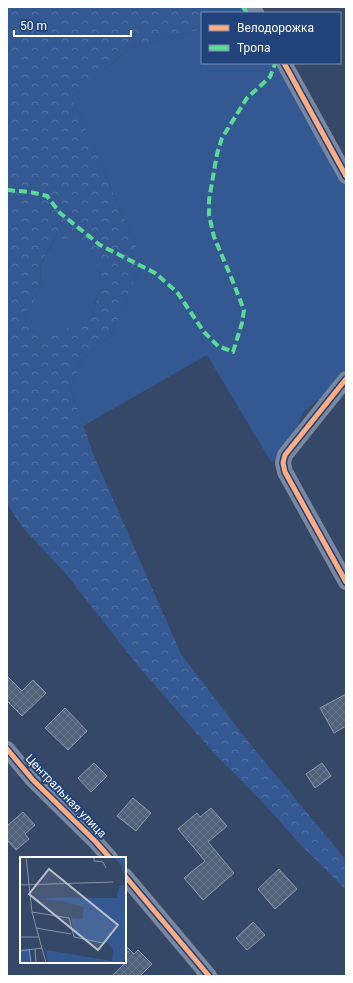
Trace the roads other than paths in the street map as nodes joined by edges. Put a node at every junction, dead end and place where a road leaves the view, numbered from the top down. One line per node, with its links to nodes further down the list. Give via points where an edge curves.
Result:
1 (285, 64): 2 (street)
2 (346, 176)
3 (346, 379): 4 (street, via 285,455 283,463 285,472)
4 (346, 582)
5 (7, 749): 6 (street, Центральная улица, via 33,780)
6 (109, 857)
7 (126, 877): 8 (street)
8 (209, 976)

